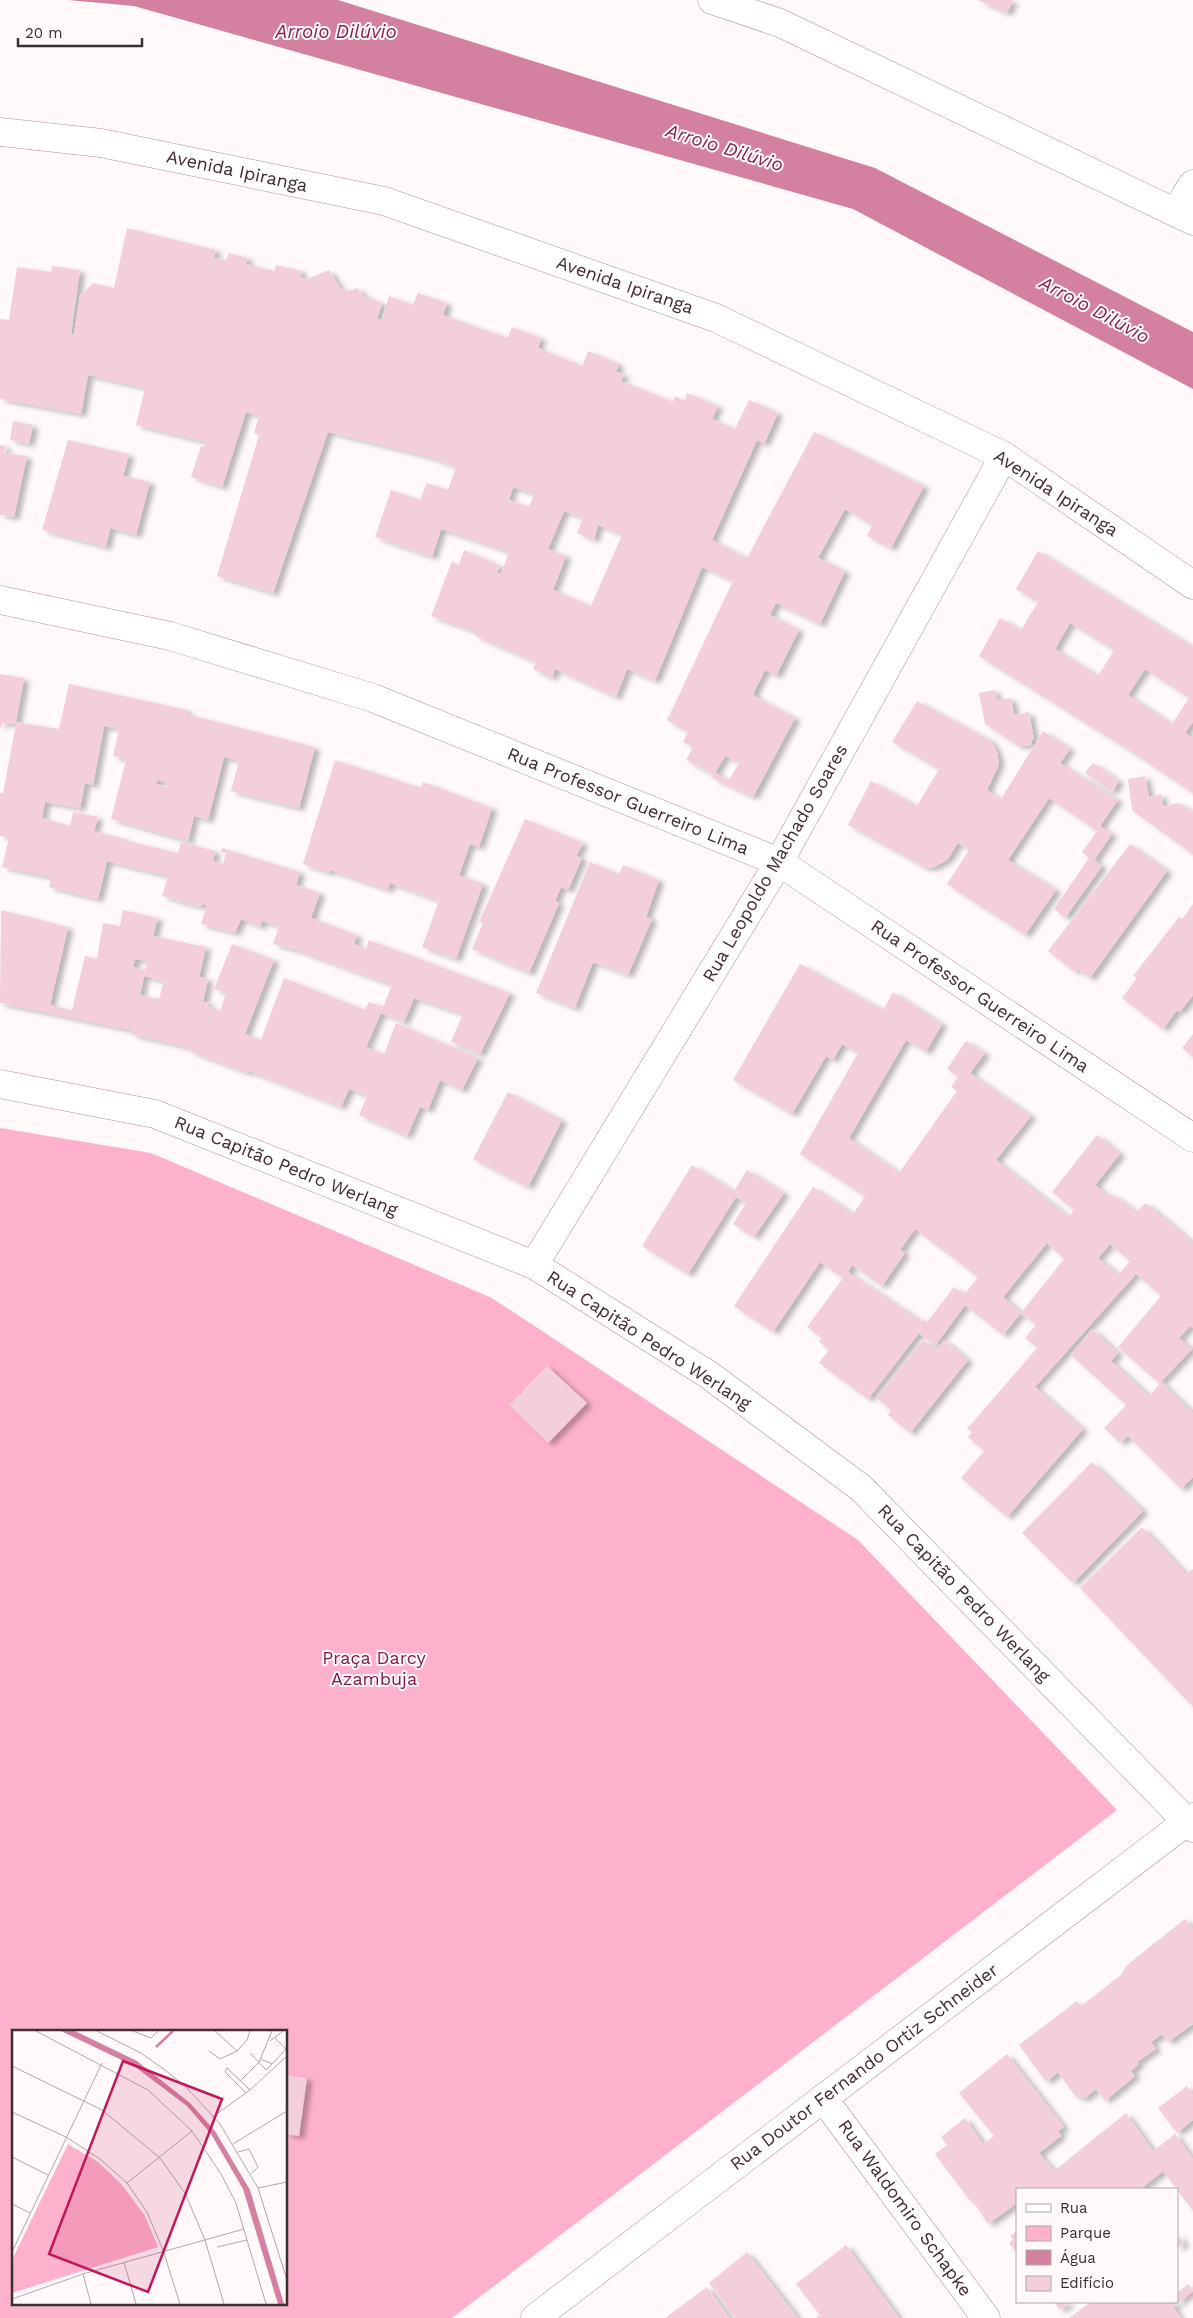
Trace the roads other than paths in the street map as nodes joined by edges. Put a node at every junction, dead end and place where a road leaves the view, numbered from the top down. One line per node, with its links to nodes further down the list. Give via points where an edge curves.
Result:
1 (712, 0): 4 (street, via 780,23)
2 (0, 132): 5 (street, Avenida Ipiranga, via 101,143 384,201 716,318)
3 (1193, 184): 4 (street)
4 (1184, 216)
5 (1004, 456): 6 (street, Avenida Ipiranga); 8 (street, Rua Leopoldo Machado Soares)
6 (1193, 585)
7 (0, 600): 8 (street, Rua Professor Guerreiro Lima, via 170,636 373,698)
8 (779, 862): 10 (street, Rua Professor Guerreiro Lima); 11 (street, Rua Leopoldo Machado Soares)
9 (0, 1084): 11 (street, Rua Capitão Pedro Werlang, via 155,1114)
10 (1193, 1138)
11 (534, 1265): 12 (street, Rua Capitão Pedro Werlang, via 709,1375 861,1488)
12 (1191, 1822): 13 (street, Rua Doutor Fernando Ortiz Schneider)
13 (823, 2098): 14 (street, Rua Doutor Fernando Ortiz Schneider); 15 (street, Rua Waldomiro Schapke)
14 (535, 2318)
15 (986, 2318)

